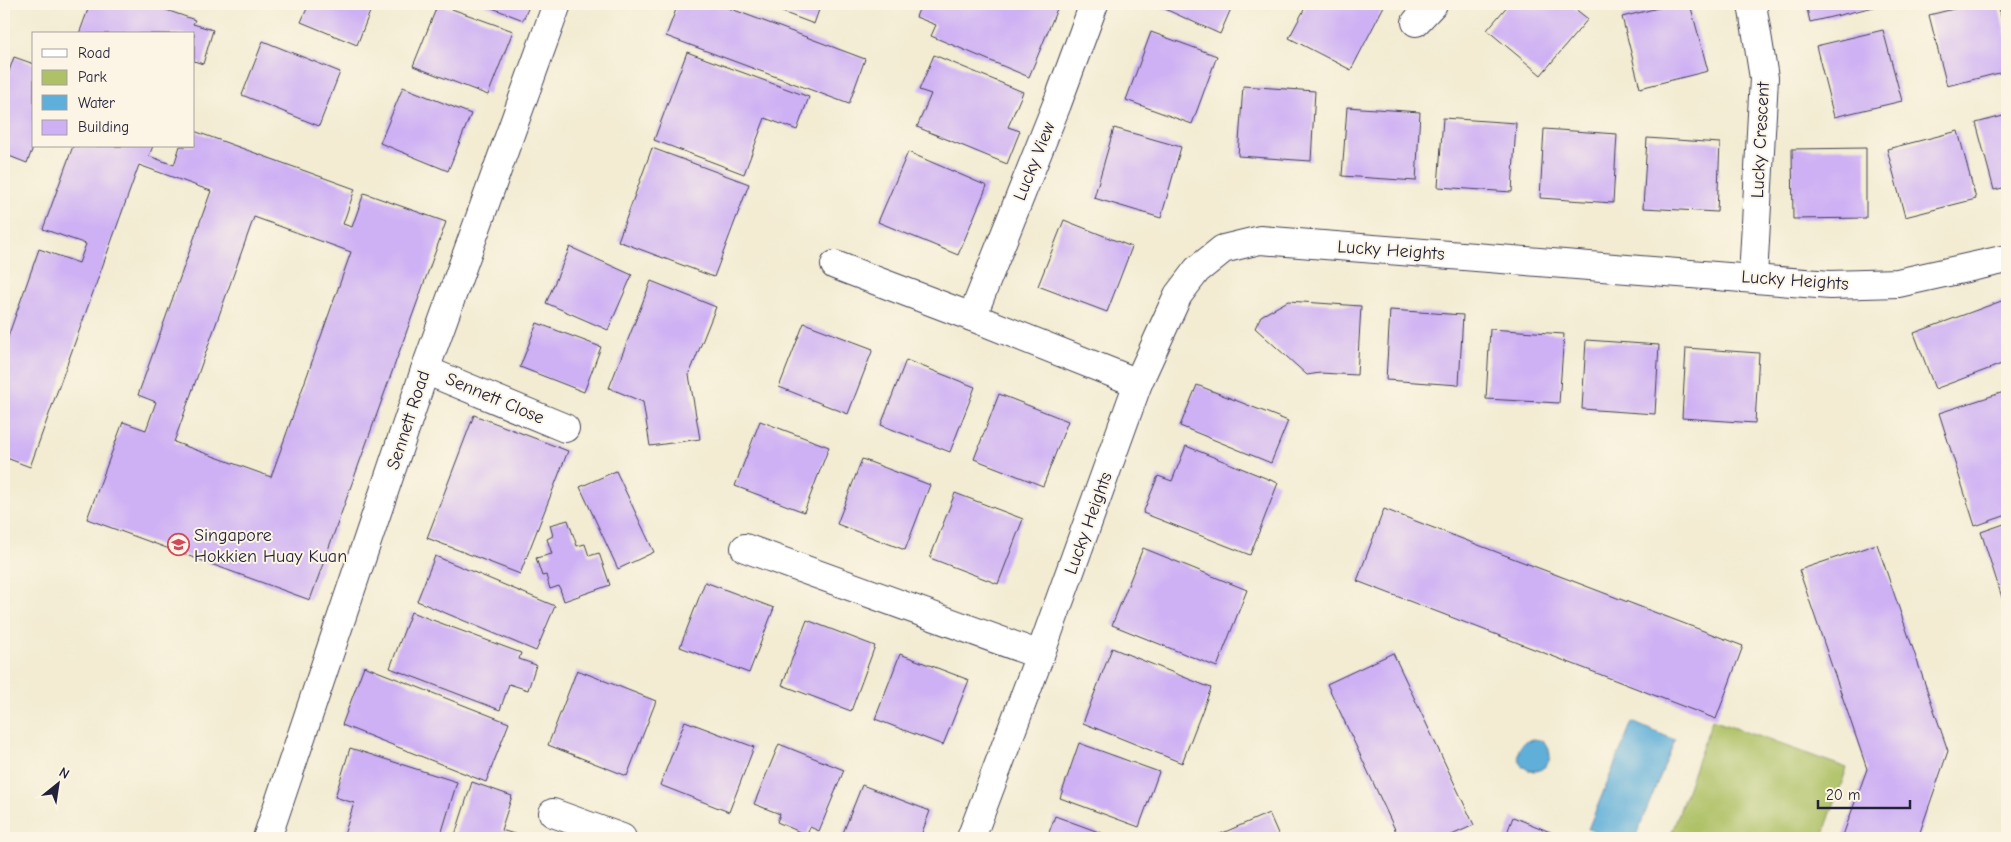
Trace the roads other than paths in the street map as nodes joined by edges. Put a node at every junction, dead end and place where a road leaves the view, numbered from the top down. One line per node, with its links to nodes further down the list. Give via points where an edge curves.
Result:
1 (557, 4): 8 (street, Sennett Road)
2 (1094, 4): 7 (street, Lucky View)
3 (1752, 4): 6 (street, Lucky Crescent, via 1764,78)
4 (2007, 259): 6 (street, Lucky Heights, via 1898,282 1830,285)
5 (835, 266): 7 (street)
6 (1752, 277): 9 (street, Lucky Heights, via 1260,240 1223,250 1197,270 1178,295)
7 (972, 317): 9 (street)
8 (424, 370): 10 (street, Sennett Close); 14 (street, Sennett Road)
9 (1138, 383): 12 (street, Lucky Heights)
10 (565, 428)
11 (745, 548): 12 (street)
12 (1040, 656): 16 (street, Lucky Heights)
13 (553, 813): 15 (street)
14 (267, 838)
15 (622, 838)
16 (971, 838)

